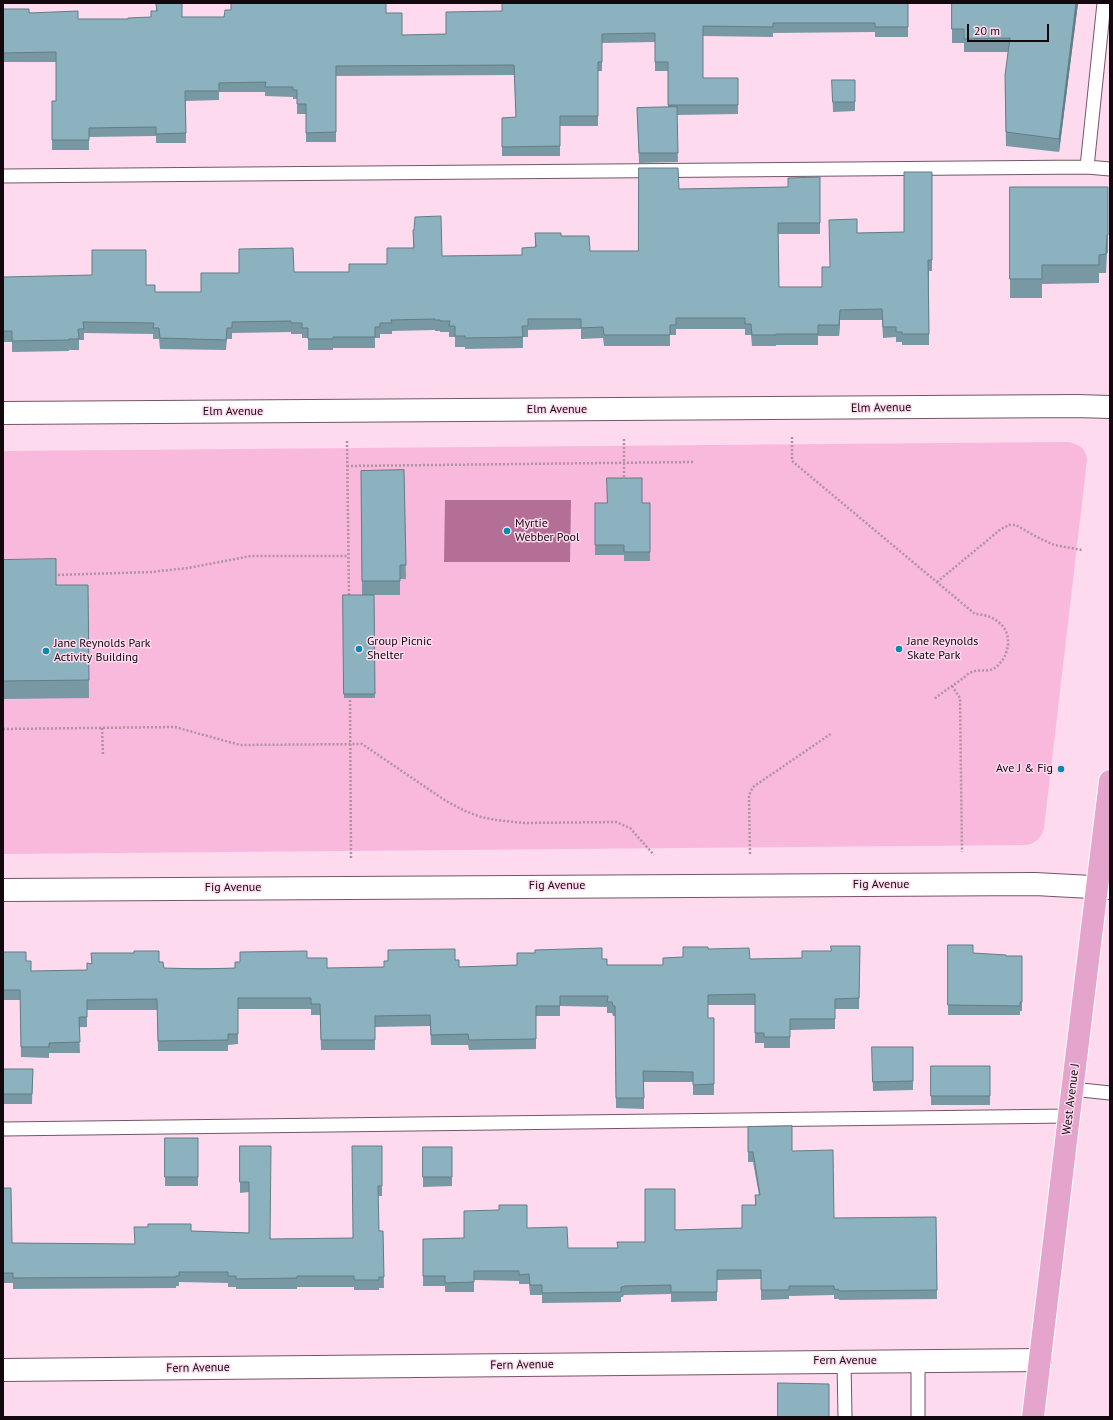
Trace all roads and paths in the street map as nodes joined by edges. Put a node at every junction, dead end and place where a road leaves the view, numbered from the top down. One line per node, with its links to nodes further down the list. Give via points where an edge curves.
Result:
1 (1104, 3): 2 (lane)
2 (1087, 167): 3 (lane); 4 (lane)
3 (1110, 169)
4 (3, 176)
5 (1110, 407): 6 (street, Elm Avenue)
6 (3, 413)
7 (792, 437): 17 (path, via 792,461)
8 (624, 438): 11 (path)
9 (347, 441): 12 (path)
10 (693, 462): 11 (path)
11 (624, 463): 12 (path); 13 (path)
12 (347, 466): 15 (path)
13 (624, 485)
14 (1082, 550): 17 (path, via 1054,545 1016,525 1009,525)
15 (348, 556): 16 (path, via 251,556 151,572); 18 (path)
16 (49, 575)
17 (937, 582): 19 (path, via 975,614 994,619 1004,628 1008,637 1005,655 998,665 986,671 972,671)
18 (349, 602)
19 (952, 686): 21 (path); 28 (path, via 960,698)
20 (350, 689): 25 (path)
21 (934, 699)
22 (102, 728): 23 (path); 25 (path, via 175,727 240,745); 26 (path)
23 (3, 729)
24 (832, 733): 29 (path, via 753,787 749,795)
25 (350, 744): 30 (path, via 362,744 446,800 481,817 518,822 616,822 630,828); 31 (path)
26 (103, 756)
27 (1110, 781): 32 (main road, West Avenue J)
28 (962, 852)
29 (750, 854)
30 (654, 855)
31 (351, 858)
32 (1104, 887): 33 (street, Fig Avenue, via 1027,884); 34 (main road, West Avenue J)
33 (3, 890)
34 (1072, 1089): 35 (lane); 36 (main road, West Avenue J)
35 (1110, 1093)
36 (1069, 1116): 37 (lane); 38 (main road, West Avenue J)
37 (3, 1129)
38 (1040, 1360): 40 (street, Fern Avenue); 44 (main road, West Avenue J)
39 (844, 1361): 40 (street, Fern Avenue); 41 (street, Fern Avenue); 42 (lane)
40 (918, 1361): 43 (lane)
41 (3, 1370)
42 (845, 1417)
43 (918, 1417)
44 (1033, 1417)

